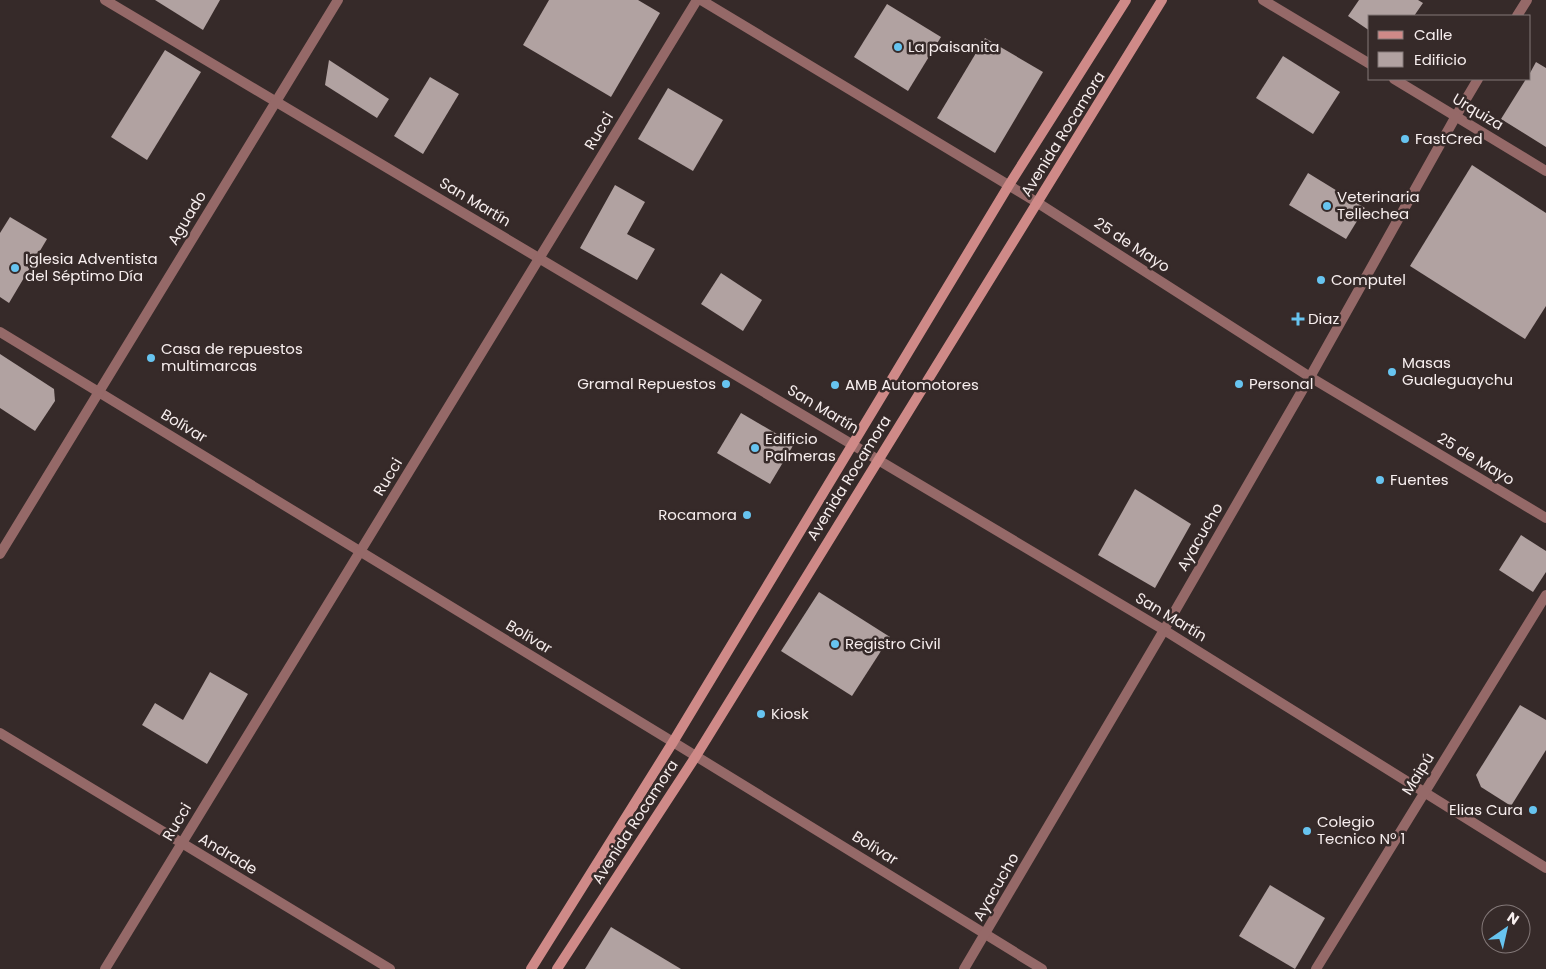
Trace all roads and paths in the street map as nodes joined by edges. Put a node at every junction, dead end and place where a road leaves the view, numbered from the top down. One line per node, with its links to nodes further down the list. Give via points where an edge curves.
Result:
1 (105, 0): 13 (street, San Martín)
2 (338, 0): 13 (street, Aguado)
3 (697, 0): 18 (street, Rucci)
4 (701, 0): 16 (street, 25 de Mayo)
5 (1126, 0): 16 (main road, Avenida Rocamora)
6 (1162, 0): 17 (main road, Avenida Rocamora)
7 (1263, 0): 10 (street)
8 (1527, 0): 9 (street)
9 (1518, 15)
10 (1368, 63)
11 (1396, 80): 14 (street, Urquiza)
12 (1477, 80): 14 (street, Ayacucho)
13 (276, 101): 18 (street, San Martín); 21 (street, Aguado)
14 (1456, 116): 15 (street, Urquiza); 20 (street, Ayacucho)
15 (1546, 171)
16 (1009, 185): 17 (street, 25 de Mayo); 22 (main road, Avenida Rocamora)
17 (1038, 203): 20 (street, 25 de Mayo); 23 (main road, Avenida Rocamora)
18 (540, 258): 22 (street, San Martín); 25 (street, Rucci)
19 (0, 332): 21 (street, Bolívar)
20 (1310, 377): 24 (street, 25 de Mayo); 28 (street, Ayacucho)
21 (99, 392): 25 (street, Bolívar); 26 (street, Aguado)
22 (853, 444): 23 (street, San Martín); 30 (main road, Avenida Rocamora)
23 (878, 459): 28 (street, San Martín); 31 (main road, Avenida Rocamora)
24 (1546, 518)
25 (360, 551): 30 (street, Bolívar); 33 (street, Rucci)
26 (0, 554)
27 (1546, 595): 32 (street, Maipú)
28 (1164, 630): 32 (street, San Martín); 35 (street, Ayacucho)
29 (0, 733): 33 (street, Andrade)
30 (673, 742): 31 (street, Bolívar); 38 (main road, Avenida Rocamora)
31 (696, 756): 35 (street, Bolívar); 39 (main road, Avenida Rocamora)
32 (1425, 792): 34 (street, San Martín); 42 (street, Maipú)
33 (182, 843): 36 (street, Rucci); 37 (street, Andrade)
34 (1546, 868)
35 (985, 934): 40 (street, Ayacucho); 41 (street, Bolívar)
36 (105, 969)
37 (390, 969)
38 (531, 969)
39 (557, 969)
40 (964, 969)
41 (1042, 969)
42 (1316, 969)

